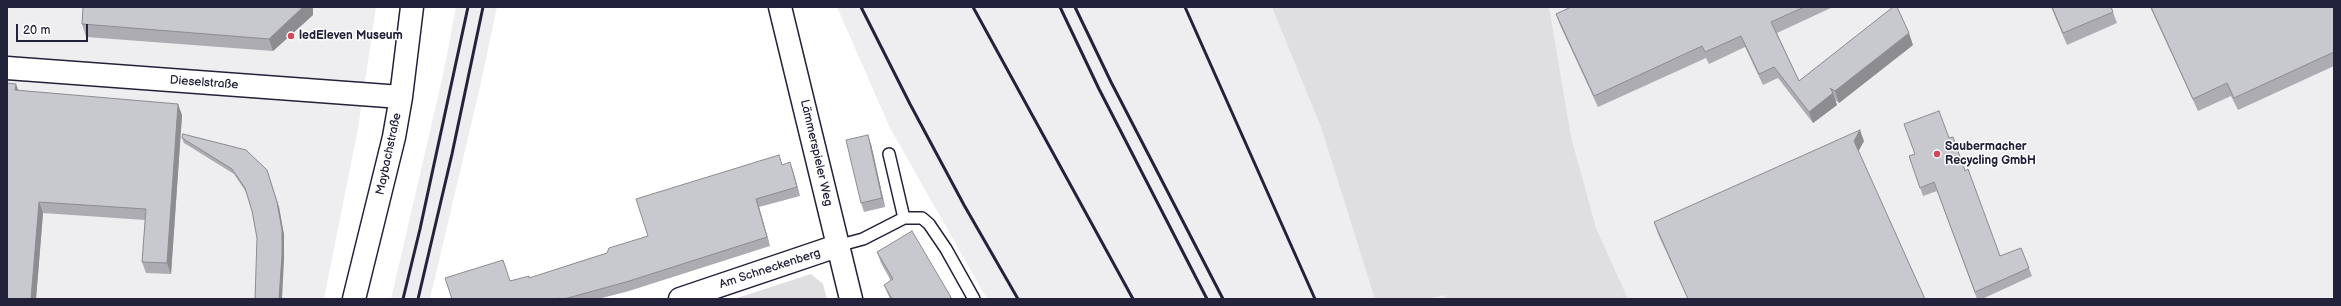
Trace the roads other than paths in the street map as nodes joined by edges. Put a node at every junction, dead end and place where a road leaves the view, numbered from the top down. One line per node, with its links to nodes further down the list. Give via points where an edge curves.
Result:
1 (412, 7): 4 (street, Maybachstraße)
2 (780, 7): 7 (street, Lämmerspieler Weg)
3 (7, 68): 4 (street, Dieselstraße)
4 (401, 97): 8 (street, Maybachstraße, via 381,197)
5 (889, 154): 6 (lane)
6 (904, 218): 7 (lane, via 864,239); 11 (lane, via 922,218 929,224)
7 (837, 246): 9 (street, Am Schneckenberg); 10 (street, Lämmerspieler Weg)
8 (354, 299)
9 (680, 299)
10 (851, 299)
11 (974, 299)

